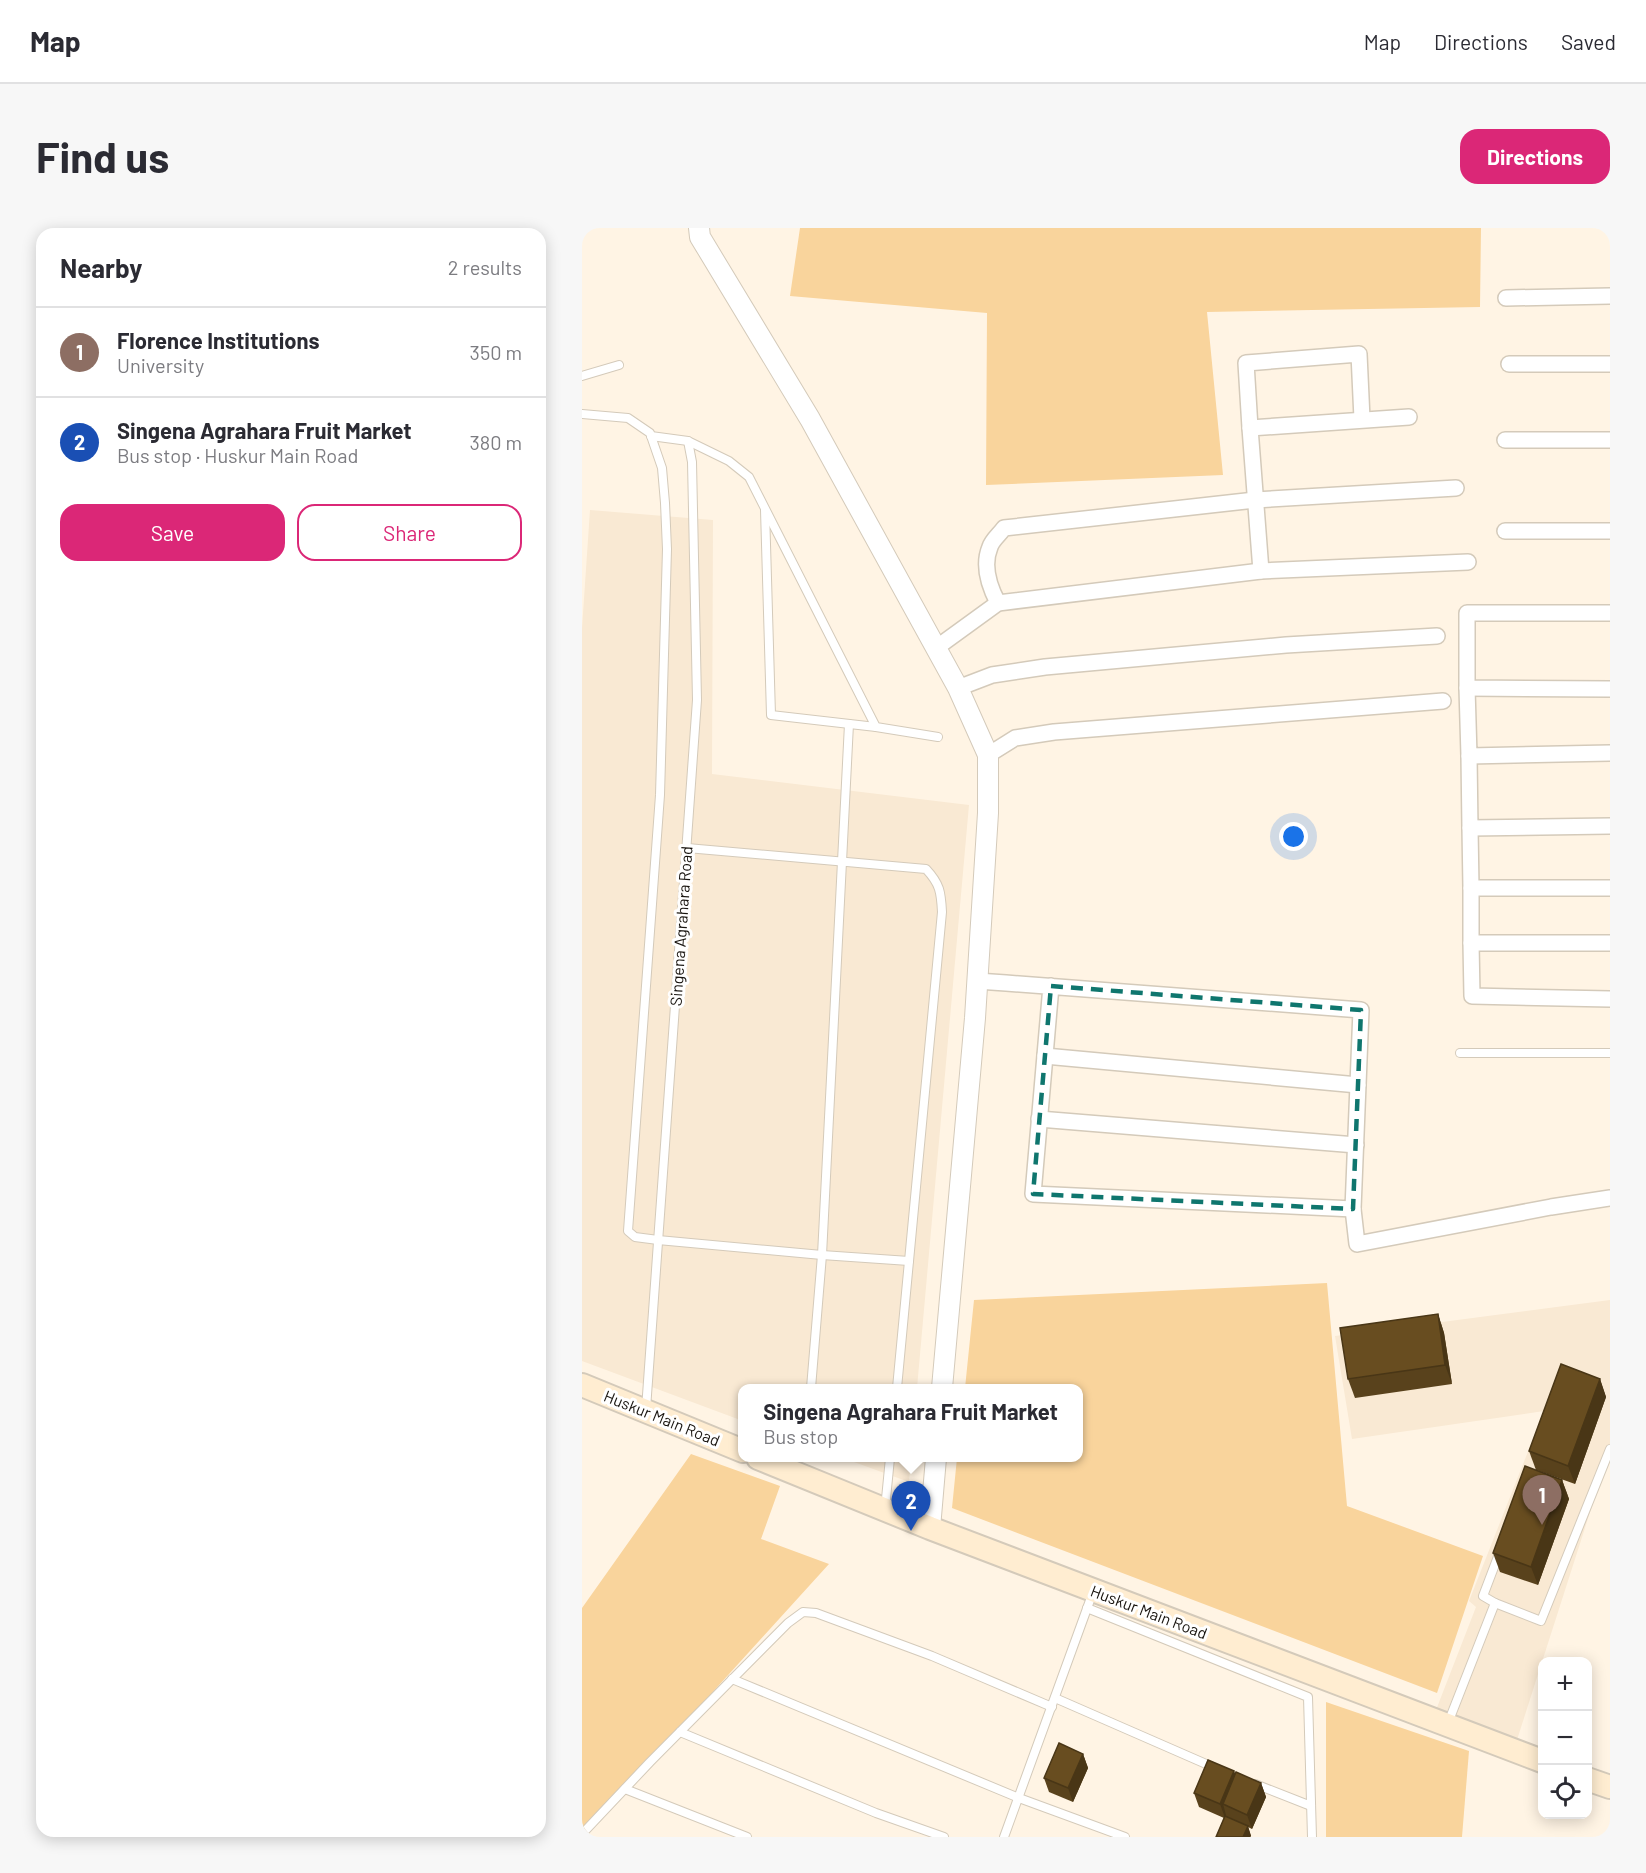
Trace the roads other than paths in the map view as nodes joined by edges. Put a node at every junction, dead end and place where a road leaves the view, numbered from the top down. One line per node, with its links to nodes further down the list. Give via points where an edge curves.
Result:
1 (700, 232): 26 (street, via 810,419)
2 (1610, 296): 3 (street)
3 (1506, 298)
4 (1509, 364): 5 (street)
5 (1610, 364)
6 (619, 365): 7 (lane)
7 (582, 376)
8 (582, 414): 12 (lane, via 628,418)
9 (1408, 417): 10 (street)
10 (1362, 419): 11 (street); 11 (street, via 1359,354 1246,363)
11 (1250, 428): 17 (street)
12 (651, 436): 15 (lane); 56 (lane, via 662,468 665,503 665,642 660,795 628,1231 635,1237)
13 (1505, 440): 14 (street)
14 (1610, 440)
15 (688, 441): 18 (lane, via 729,461 749,477); 39 (lane, Singena Agrahara Road, via 692,462 697,700)
16 (1456, 488): 17 (street)
17 (1255, 500): 22 (street); 23 (street, via 1004,528 990,546 986,564 990,589)
18 (765, 507): 31 (lane, via 771,715); 32 (lane)
19 (1505, 531): 20 (street)
20 (1610, 531)
21 (1468, 562): 22 (street)
22 (1261, 571): 23 (street)
23 (998, 603): 26 (street)
24 (1610, 613): 28 (street, via 1467,613)
25 (1437, 636): 27 (street, via 1045,667 992,675)
26 (936, 648): 27 (street)
27 (958, 688): 35 (street)
28 (1467, 688): 29 (street); 36 (street)
29 (1610, 689)
30 (1443, 701): 35 (street, via 1054,732 1015,738)
31 (849, 724): 32 (lane); 40 (lane)
32 (876, 727): 33 (lane)
33 (938, 737)
34 (1610, 753): 36 (street)
35 (988, 755): 45 (street)
36 (1469, 756): 38 (street)
37 (1610, 826): 38 (street)
38 (1470, 828): 41 (street)
39 (687, 848): 40 (lane); 56 (lane, Singena Agrahara Road)
40 (843, 862): 57 (lane); 58 (lane, via 926,869 941,892)
41 (1472, 888): 42 (street); 44 (street)
42 (1610, 888)
43 (1610, 942): 44 (street)
44 (1471, 943): 47 (street, via 1472,996)
45 (977, 981): 46 (street); 61 (street)
46 (1051, 986): 50 (street); 51 (street, via 1361,1010)
47 (1610, 999)
48 (1460, 1053): 49 (lane)
49 (1610, 1053)
50 (1045, 1056): 51 (street); 52 (street)
51 (1358, 1085): 53 (street)
52 (1039, 1119): 53 (street); 55 (street, via 1033,1194)
53 (1356, 1145): 55 (street)
54 (1610, 1198): 55 (street, via 1357,1244)
55 (1353, 1209)
56 (658, 1240): 57 (lane); 63 (lane, Singena Agrahara Road)
57 (822, 1255): 58 (lane); 59 (lane)
58 (909, 1261): 60 (lane)
59 (812, 1384)
60 (897, 1384)
61 (942, 1384)
62 (582, 1385): 63 (main road, Huskur Main Road)
63 (646, 1411): 64 (main road, Huskur Main Road)
64 (738, 1449)
65 (1610, 1449): 73 (lane, via 1541,1621)
66 (768, 1462): 69 (main road, Huskur Main Road)
67 (891, 1462): 69 (lane)
68 (936, 1462): 70 (street)
69 (885, 1510): 70 (main road, Huskur Main Road)
70 (930, 1528): 72 (main road, Huskur Main Road)
71 (1503, 1543): 73 (lane, via 1483,1596)
72 (1090, 1599): 75 (lane); 77 (main road, Huskur Main Road); 86 (lane, via 1308,1697)
73 (1495, 1603): 77 (lane)
74 (732, 1679): 76 (lane, via 788,1623 803,1612 816,1613); 78 (lane); 85 (lane)
75 (1055, 1698): 76 (lane); 80 (lane)
76 (1052, 1707): 85 (lane)
77 (1448, 1725): 79 (main road, Huskur Main Road)
78 (680, 1732): 84 (lane); 89 (lane)
79 (1538, 1759)
80 (1218, 1769)
81 (1249, 1781): 86 (lane)
82 (1592, 1781): 83 (main road)
83 (1610, 1787)
84 (625, 1789): 87 (lane); 88 (lane)
85 (1019, 1798): 90 (lane); 91 (lane)
86 (1311, 1806): 92 (lane)
87 (582, 1834)
88 (747, 1837)
89 (944, 1837)
90 (1004, 1837)
91 (1125, 1837)
92 (1312, 1837)

